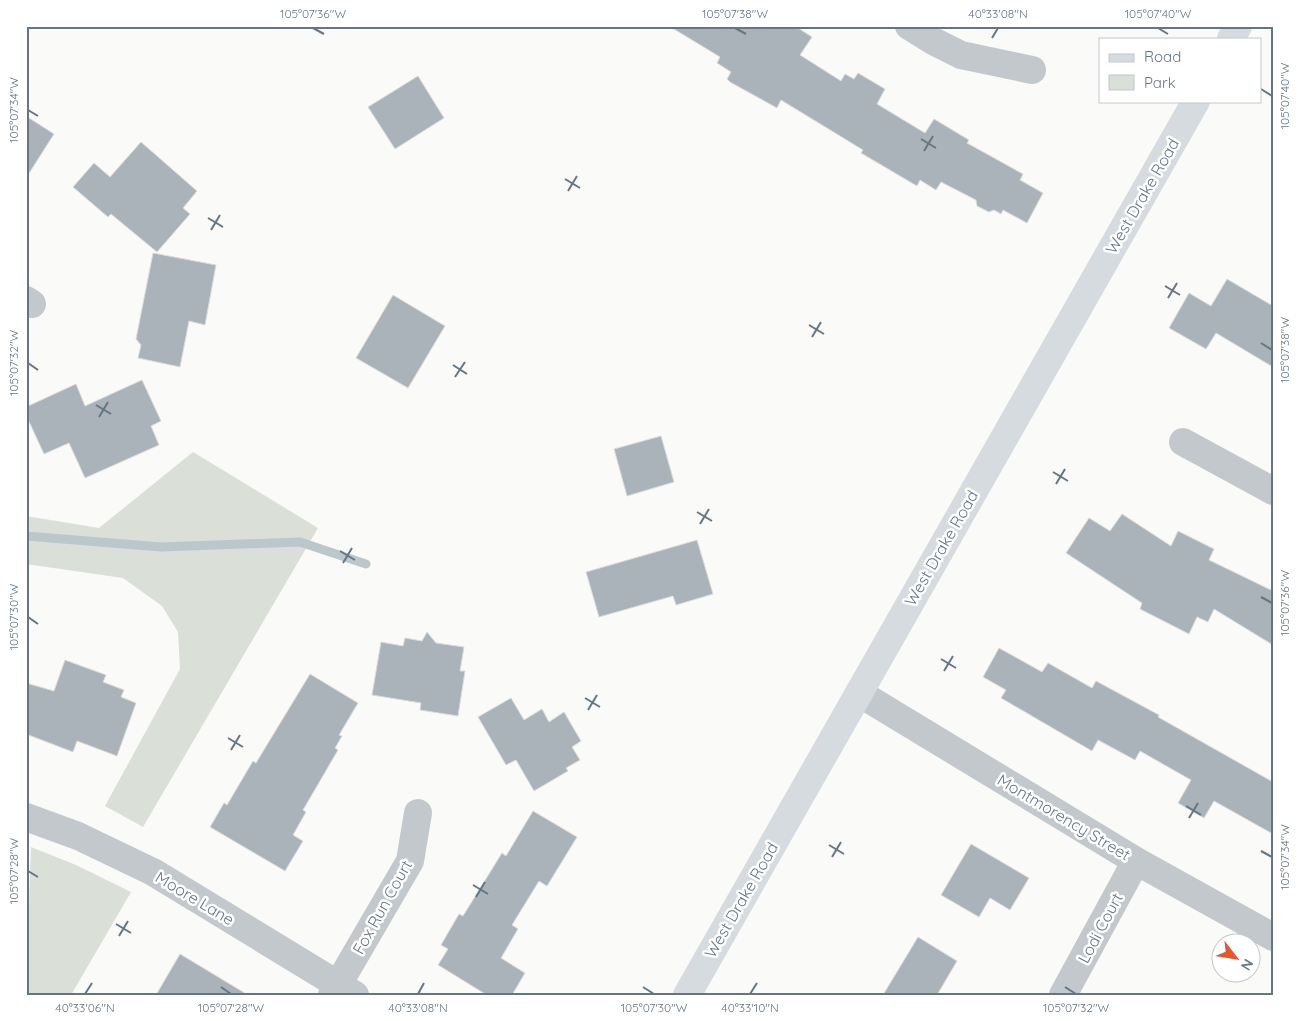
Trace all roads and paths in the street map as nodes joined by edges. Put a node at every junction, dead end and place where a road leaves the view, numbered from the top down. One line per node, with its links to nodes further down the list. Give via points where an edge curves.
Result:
1 (909, 26): 4 (street, via 960,55)
2 (1238, 26): 3 (main road)
3 (1232, 38)
4 (1032, 70)
5 (1195, 102): 8 (main road, West Drake Road)
6 (1183, 442): 7 (street)
7 (1273, 491)
8 (859, 693): 11 (street, Montmorency Street); 14 (main road, West Drake Road)
9 (418, 814): 13 (street, Fox Run Court, via 410,861)
10 (26, 817): 13 (street, Moore Lane, via 78,836 153,872)
11 (1136, 861): 12 (street, Montmorency Street); 15 (street, Lodi Court)
12 (1273, 937)
13 (342, 991)
14 (687, 995)
15 (1063, 995)

